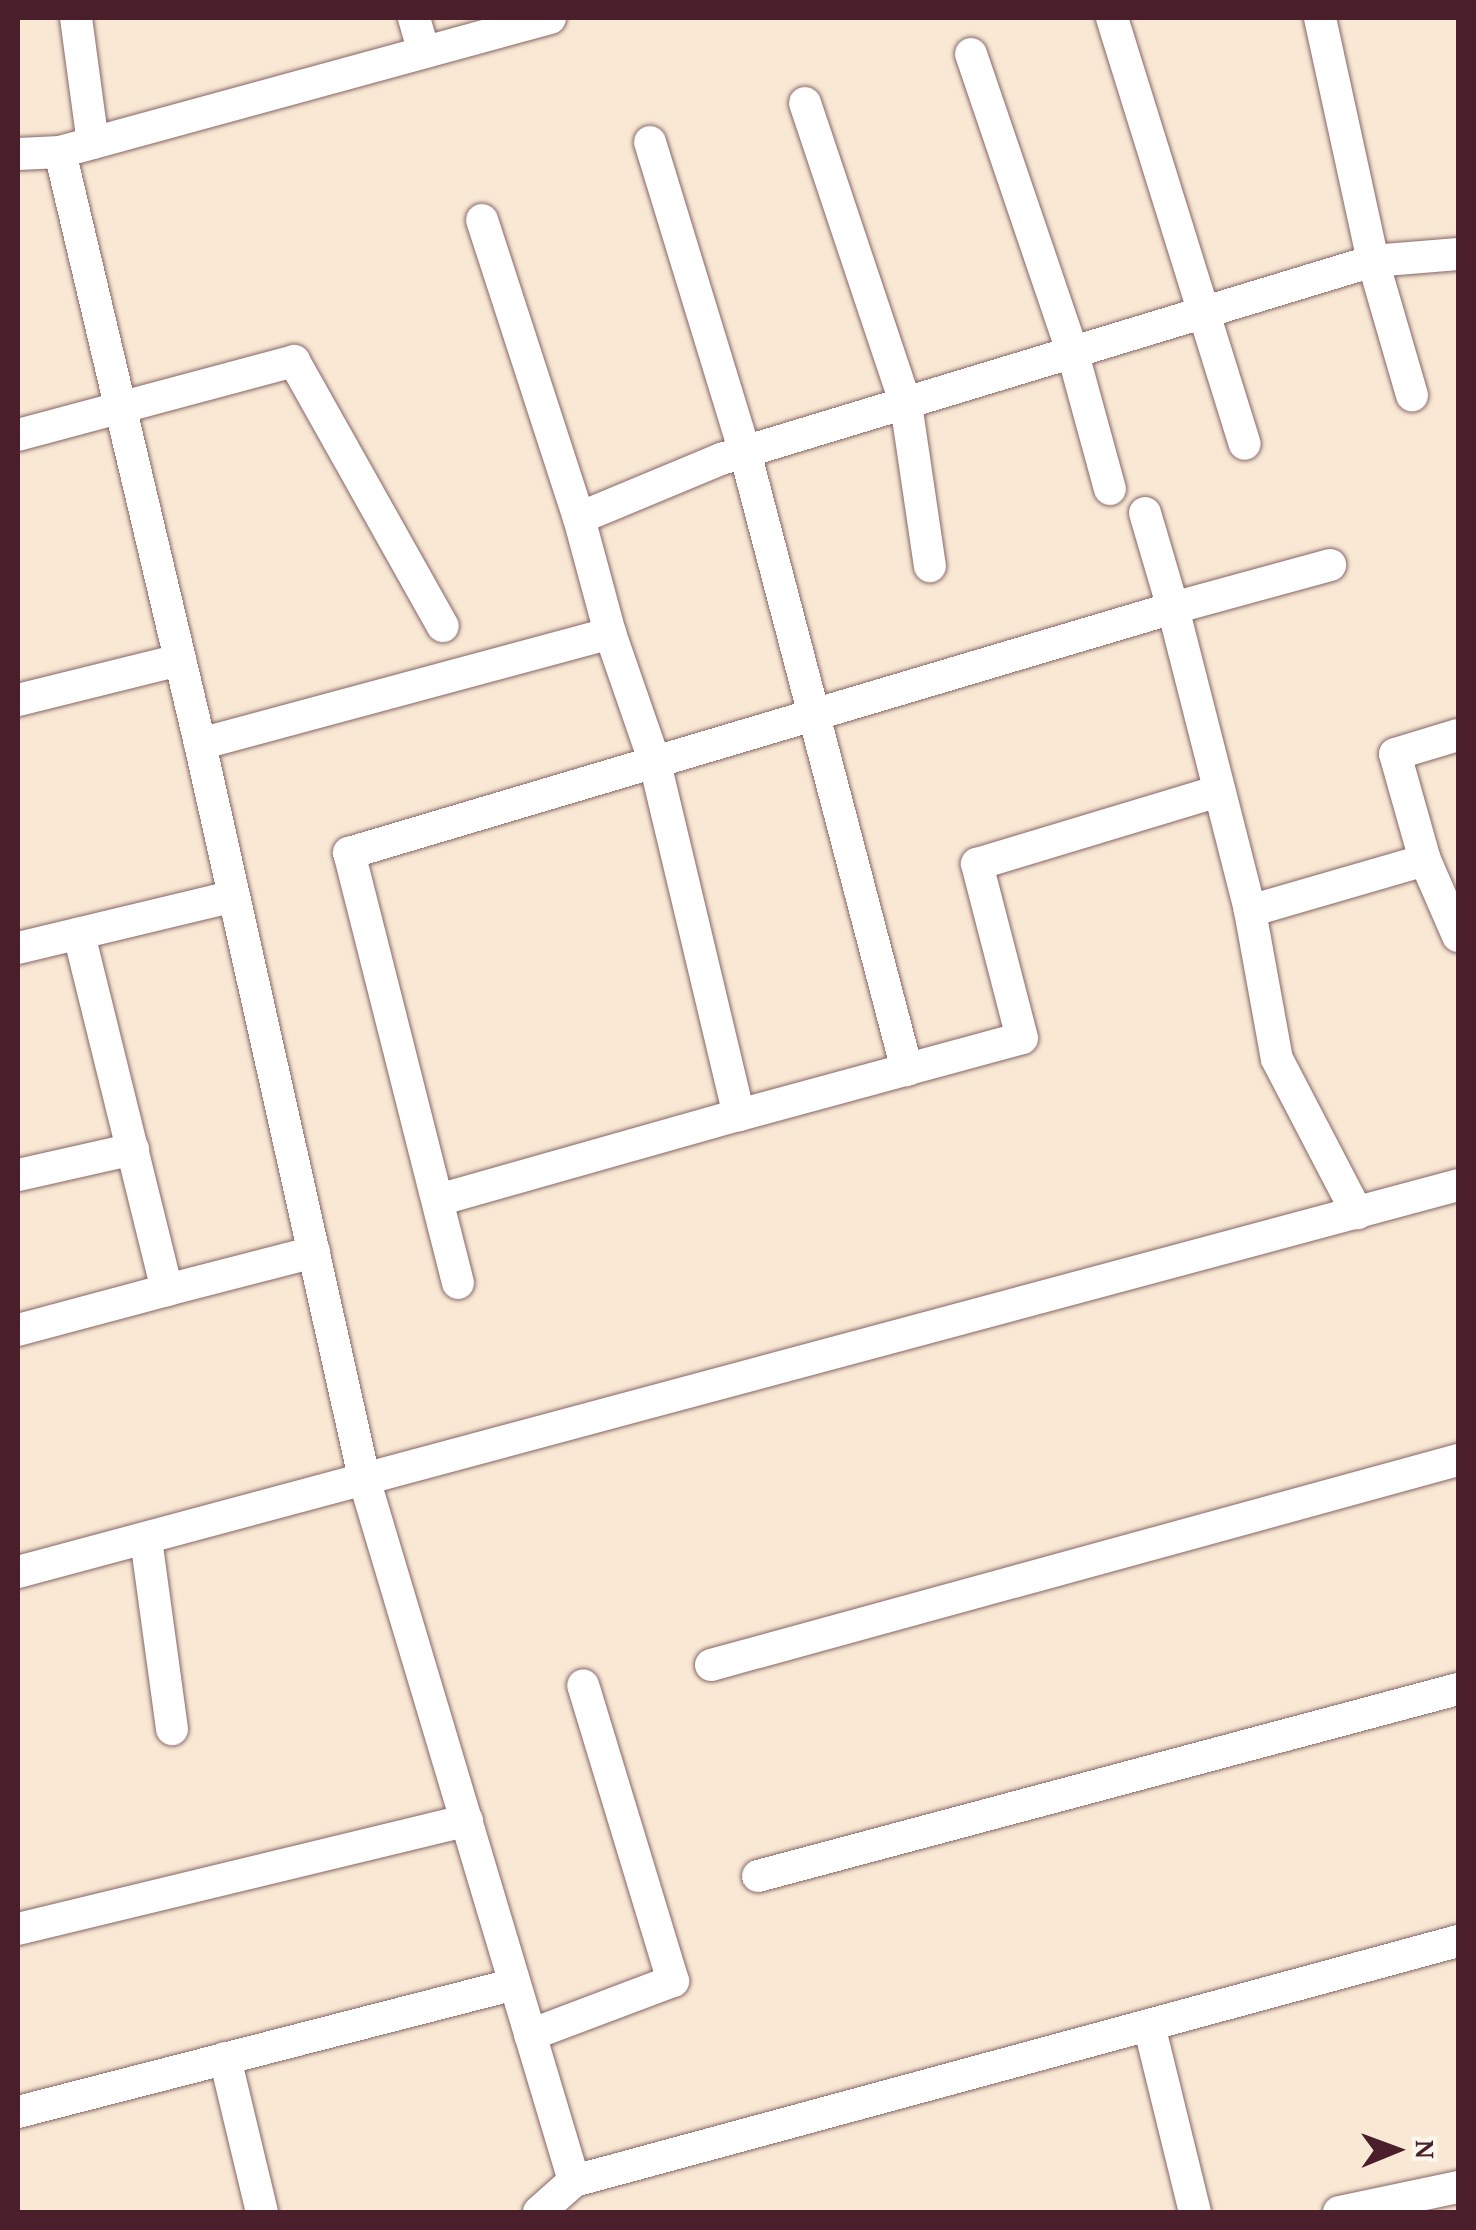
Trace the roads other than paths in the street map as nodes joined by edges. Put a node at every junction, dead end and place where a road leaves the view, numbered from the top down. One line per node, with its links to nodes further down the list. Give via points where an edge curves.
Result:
1 (76, 18): 9 (street)
2 (414, 18): 6 (street)
3 (550, 18): 6 (street)
4 (1112, 18): 16 (street)
5 (1320, 18): 15 (street)
6 (424, 52): 9 (street)
7 (971, 54): 17 (street)
8 (804, 103): 19 (street)
9 (93, 142): 11 (street)
10 (650, 142): 23 (street)
11 (60, 152): 12 (street); 20 (street)
12 (18, 154)
13 (482, 220): 26 (street)
14 (1458, 254): 15 (street)
15 (1373, 261): 16 (street); 18 (street)
16 (1208, 315): 17 (street); 22 (street)
17 (1074, 354): 19 (street); 24 (street)
18 (1412, 395)
19 (906, 404): 23 (street); 28 (street)
20 (121, 411): 21 (street); 30 (street, via 294,361); 32 (street)
21 (18, 435)
22 (1245, 444)
23 (745, 452): 26 (street); 34 (street)
24 (1110, 489)
25 (1145, 513): 29 (street)
26 (578, 518): 31 (street)
27 (1330, 565): 29 (street)
28 (930, 566)
29 (1173, 608): 34 (street); 38 (street)
30 (443, 626)
31 (610, 632): 36 (street); 37 (street)
32 (180, 660): 33 (street); 36 (street)
33 (18, 700)
34 (816, 717): 37 (street); 45 (street)
35 (1458, 736): 39 (street, via 1395,754)
36 (200, 744): 40 (street)
37 (655, 763): 46 (street); 50 (street, via 349,852)
38 (1220, 791): 41 (street); 45 (street, via 977,864 1022,1038)
39 (1426, 860): 41 (street); 43 (street)
40 (234, 896): 42 (street); 52 (street)
41 (1250, 911): 51 (street, via 1277,1059)
42 (79, 934): 44 (street); 47 (street)
43 (1458, 936)
44 (18, 948)
45 (906, 1070): 46 (street)
46 (740, 1116): 50 (street)
47 (133, 1149): 48 (street); 54 (street)
48 (18, 1175)
49 (1458, 1186): 51 (street)
50 (438, 1200): 53 (street)
51 (1357, 1213): 57 (street)
52 (314, 1252): 54 (street); 57 (street)
53 (458, 1283)
54 (168, 1290): 55 (street)
55 (18, 1330)
56 (1458, 1460): 60 (street)
57 (365, 1482): 58 (street); 64 (street)
58 (146, 1539): 59 (street); 63 (street)
59 (18, 1572)
60 (711, 1665)
61 (583, 1685): 70 (street, via 673,1982)
62 (1458, 1689): 65 (street)
63 (172, 1729)
64 (466, 1820): 66 (street); 68 (street)
65 (758, 1876)
66 (18, 1929)
67 (1458, 1941): 69 (street)
68 (516, 1984): 70 (street); 71 (street)
69 (1148, 2025): 73 (street); 77 (street)
70 (530, 2035): 73 (street)
71 (225, 2058): 72 (street); 75 (street)
72 (18, 2112)
73 (574, 2181): 76 (street)
74 (1458, 2187): 78 (street)
75 (262, 2212)
76 (539, 2212)
77 (1194, 2212)
78 (1340, 2212)

